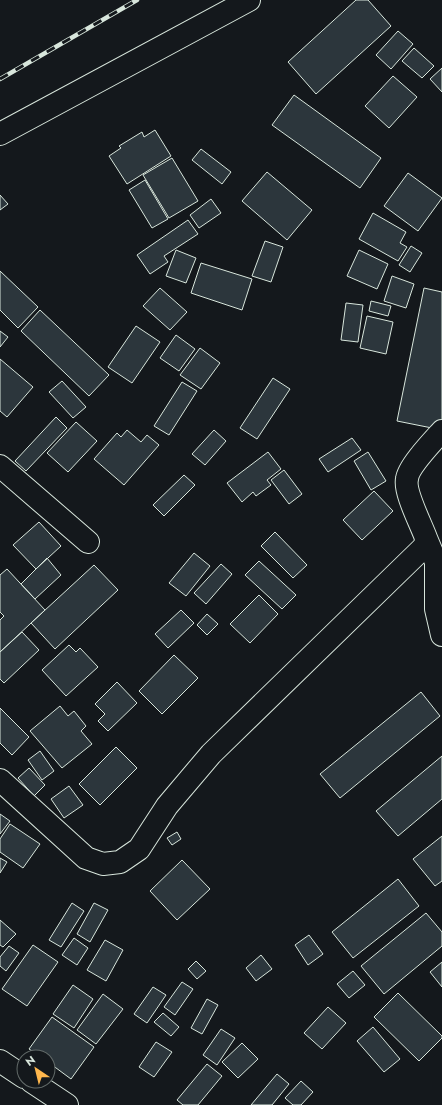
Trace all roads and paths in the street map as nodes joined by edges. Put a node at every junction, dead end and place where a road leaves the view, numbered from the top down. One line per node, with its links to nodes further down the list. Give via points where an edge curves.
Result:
1 (249, 0): 2 (street)
2 (0, 134)
3 (442, 431): 5 (street, via 415,463 407,477 406,487)
4 (0, 466): 6 (street)
5 (426, 538): 7 (street, via 436,562 436,608); 8 (street, via 425,546 211,754 167,806 139,849 120,862 103,864 86,858)
6 (88, 542)
7 (442, 635)
8 (0, 780)
9 (0, 1060): 10 (street)
10 (16, 1071)
11 (43, 1089): 12 (street)
12 (67, 1105)

